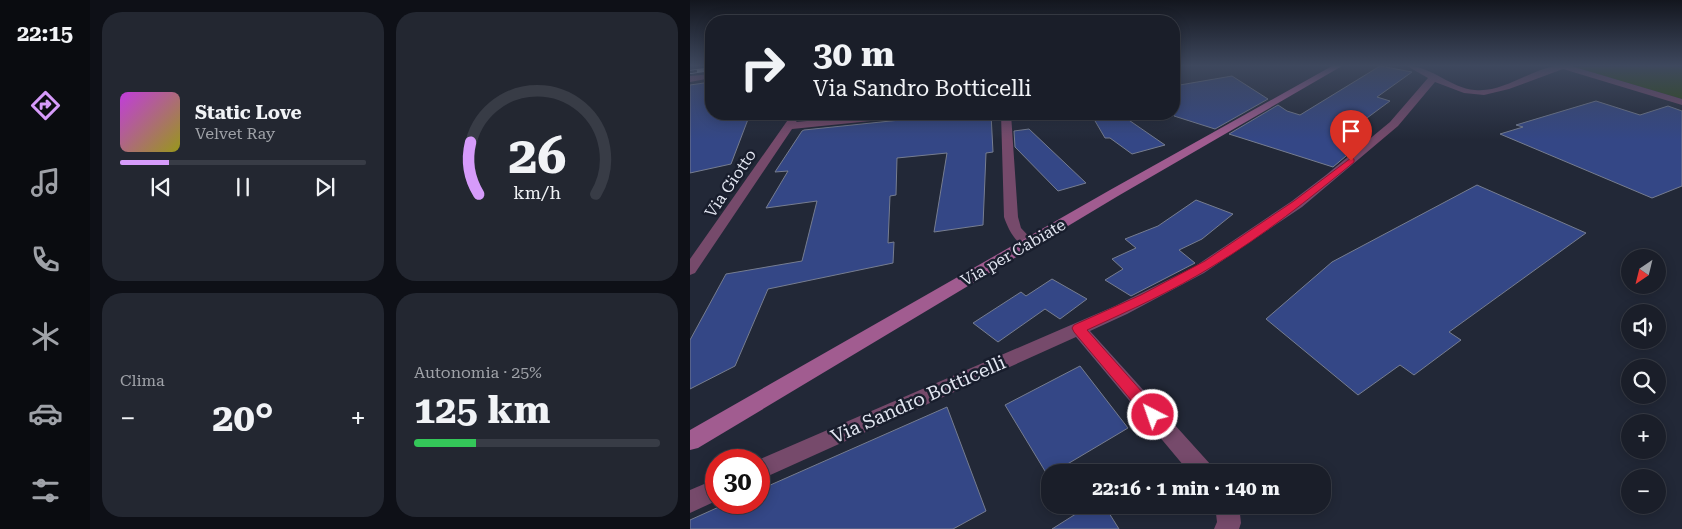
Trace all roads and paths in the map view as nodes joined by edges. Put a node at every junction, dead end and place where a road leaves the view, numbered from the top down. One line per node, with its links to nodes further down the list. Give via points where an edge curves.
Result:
1 (1295, 91): 11 (street, Via per Cabiate)
2 (1422, 91): 13 (street, Via Sandro Botticelli, via 1394,124 1297,204 1199,270)
3 (1464, 91): 4 (street)
4 (1490, 91)
5 (1645, 91): 6 (street)
6 (1682, 102)
7 (793, 120): 10 (street, Via Giotto)
8 (850, 120): 10 (street)
9 (1006, 120): 11 (street, via 1011,217 1015,229)
10 (789, 126): 12 (street, Via Giotto)
11 (1028, 243): 14 (street, Via per Cabiate)
12 (690, 270)
13 (1078, 328): 15 (street); 16 (street, Via Sandro Botticelli)
14 (690, 441)
15 (1196, 464)
16 (770, 465)
17 (705, 495): 18 (street)
18 (690, 502)
19 (1228, 514): 20 (street)
20 (1226, 529)

